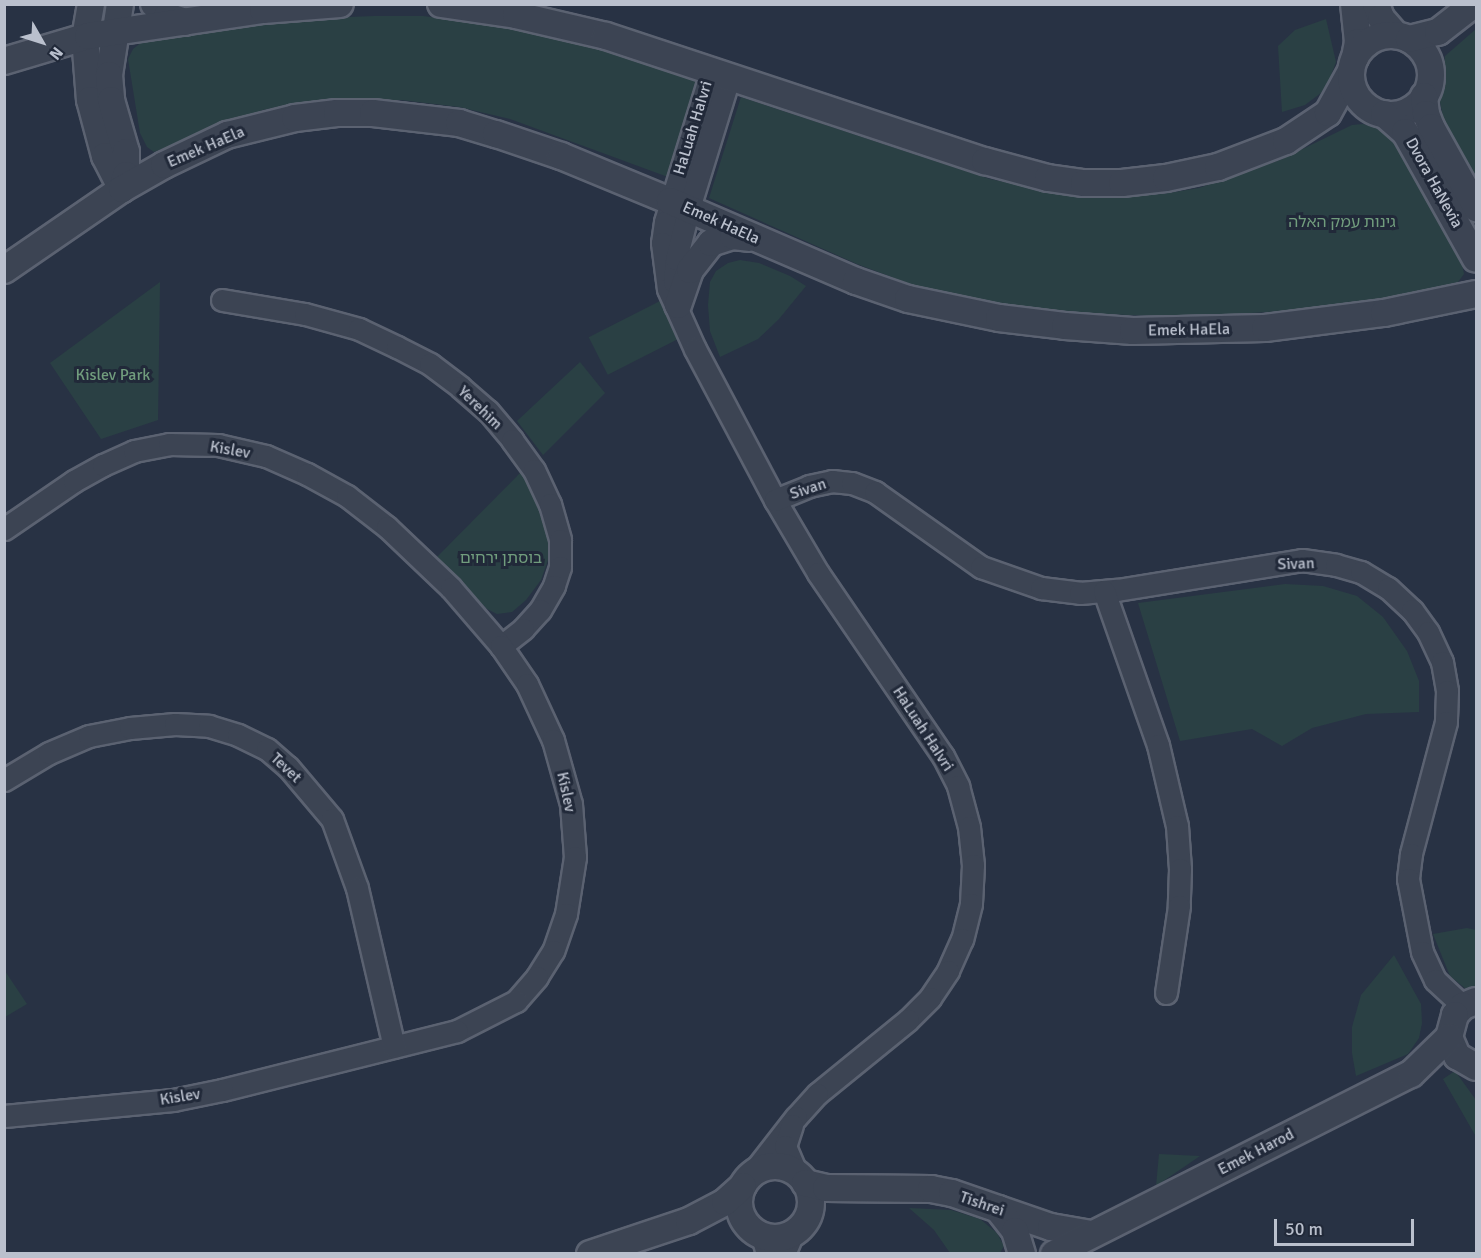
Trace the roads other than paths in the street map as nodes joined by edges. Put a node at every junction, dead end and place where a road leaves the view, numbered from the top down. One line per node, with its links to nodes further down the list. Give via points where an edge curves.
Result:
1 (92, 4): 11 (street)
2 (120, 4): 10 (street)
3 (154, 4): 9 (street, via 167,16)
4 (340, 4): 9 (street)
5 (441, 4): 15 (street, via 569,26)
6 (1354, 4): 14 (street, via 1359,42)
7 (1376, 4): 12 (street, via 1381,18)
8 (1474, 4): 12 (street, via 1438,32)
9 (184, 22): 10 (street)
10 (114, 32): 11 (street); 18 (street, via 109,75 111,100 126,152)
11 (85, 37): 13 (street); 18 (street, via 96,130)
12 (1403, 37): 14 (street, via 1372,40); 16 (street, via 1420,47 1427,58 1430,84)
13 (4, 61)
14 (1353, 65): 15 (street, via 1328,114 1286,141 1218,167 1122,183 1048,178 985,161); 17 (street, via 1356,94 1363,104)
15 (721, 72): 19 (street, HaLuah HaIvri)
16 (1424, 96): 17 (street, via 1407,111); 20 (street, Dvora HaNevia, via 1431,128)
17 (1384, 114): 22 (street, Dvora HaNevia, via 1405,132)
18 (122, 189): 19 (street, Emek HaEla, via 195,149 262,125 337,113 373,113 459,123 561,156); 23 (street, Emek HaEla)
19 (680, 204): 21 (street, Emek HaEla); 26 (street, HaLuah HaIvri, via 662,243 668,289)
20 (1476, 208)
21 (754, 238): 24 (street, Emek HaEla, via 908,299 965,313 1065,327 1133,331 1265,328 1384,313); 26 (street, via 733,236 711,243 690,270)
22 (1476, 259)
23 (4, 270)
24 (1476, 294)
25 (222, 300): 30 (street, Yerehim, via 305,314 359,329 397,347 430,364 460,387 488,411 512,440 534,470 550,504 560,540 560,567 540,610)
26 (681, 315): 27 (street, HaLuah HaIvri)
27 (775, 500): 29 (street, Sivan, via 832,481 852,483 875,492 981,567 1041,588 1080,593); 38 (street, HaLuah HaIvri, via 836,601 943,756 958,786 974,865 971,904 962,939 930,998 817,1094)
28 (4, 529): 30 (street, Kislev, via 74,481 134,452 169,444 218,445 256,454 307,474 346,496 387,527 451,588)
29 (1104, 591): 32 (street, via 1158,745 1177,826 1179,906); 33 (street, Sivan, via 1302,560 1361,572 1412,609 1442,662 1447,691 1446,722 1408,879 1422,952 1435,980)
30 (501, 646): 35 (street, Kislev, via 527,684 554,740 571,804 574,857 566,914 553,951 516,1001 457,1031)
31 (4, 780): 35 (street, Tevet, via 49,753 89,736 130,728 209,726 267,749 288,767 332,819 357,888)
32 (1166, 993)
33 (1469, 1003): 34 (street, via 1455,1015)
34 (1449, 1037): 36 (street, via 1457,1056); 44 (street, Emek Harod, via 1412,1074)
35 (394, 1047): 37 (street, Kislev, via 172,1100)
36 (1476, 1066)
37 (4, 1116)
38 (796, 1117): 39 (street, HaLuah HaIvri, via 785,1146); 40 (street, HaLuah HaIvri)
39 (801, 1178): 40 (street, via 786,1168 773,1166 760,1169); 41 (street, Tishrei, via 826,1188); 45 (street, via 811,1202 808,1215)
40 (746, 1181): 43 (street, via 725,1202); 46 (street, via 739,1209)
41 (871, 1188): 42 (street, Tishrei, via 931,1189); 45 (street, Tishrei, via 828,1206)
42 (998, 1209): 44 (street, Tishrei, via 1051,1227); 48 (street, via 1016,1231)
43 (689, 1221): 46 (street, via 714,1221); 47 (street)
44 (1091, 1234): 49 (street, Emek Harod)
45 (793, 1237): 46 (street)
46 (760, 1240)
47 (590, 1254)
48 (1022, 1254)
49 (1054, 1254)

